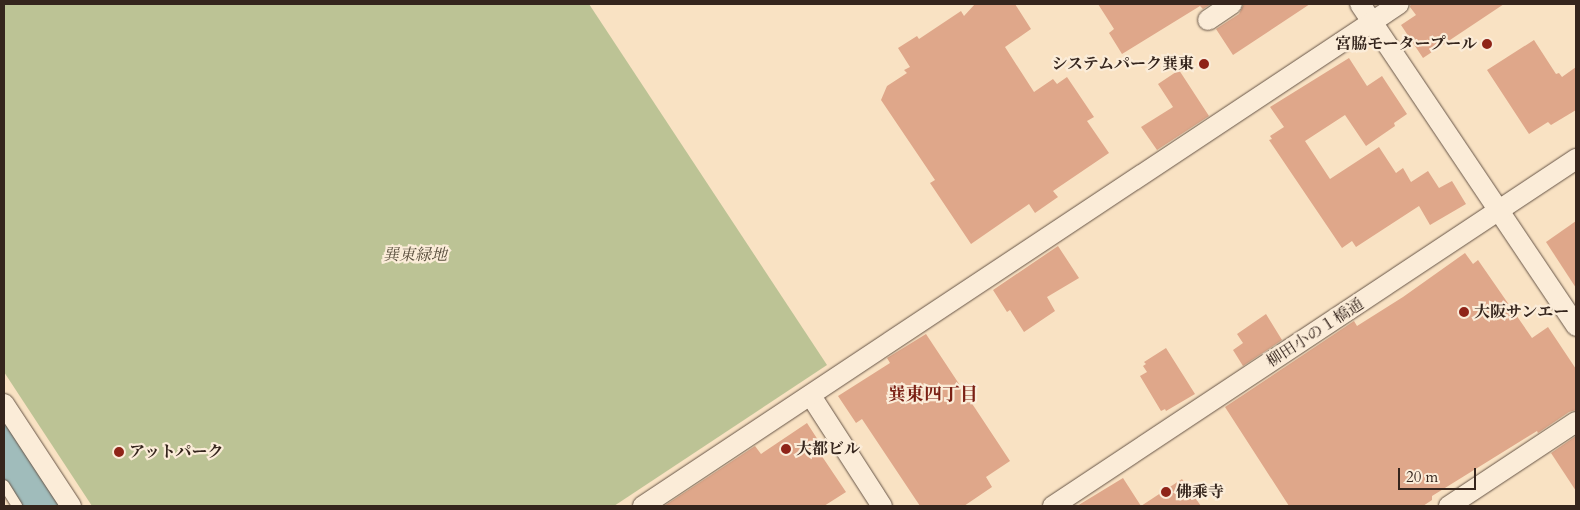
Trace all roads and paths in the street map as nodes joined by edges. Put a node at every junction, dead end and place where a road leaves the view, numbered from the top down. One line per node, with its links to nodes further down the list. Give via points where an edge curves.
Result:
1 (1232, 4): 4 (street)
2 (1360, 4): 5 (street)
3 (1399, 4): 5 (street)
4 (1208, 20)
5 (1372, 22): 7 (street); 10 (street)
6 (1576, 159): 7 (street, 柳田小の１橋通)
7 (1499, 211): 8 (street); 18 (street, 柳田小の１橋通)
8 (1569, 301): 9 (street)
9 (1576, 326)
10 (811, 396): 16 (street); 17 (street)
11 (4, 404): 15 (street)
12 (1576, 422): 19 (street)
13 (4, 486): 14 (lane)
14 (18, 506)
15 (72, 506)
16 (643, 506)
17 (882, 506)
18 (1053, 506)
19 (1449, 506)

